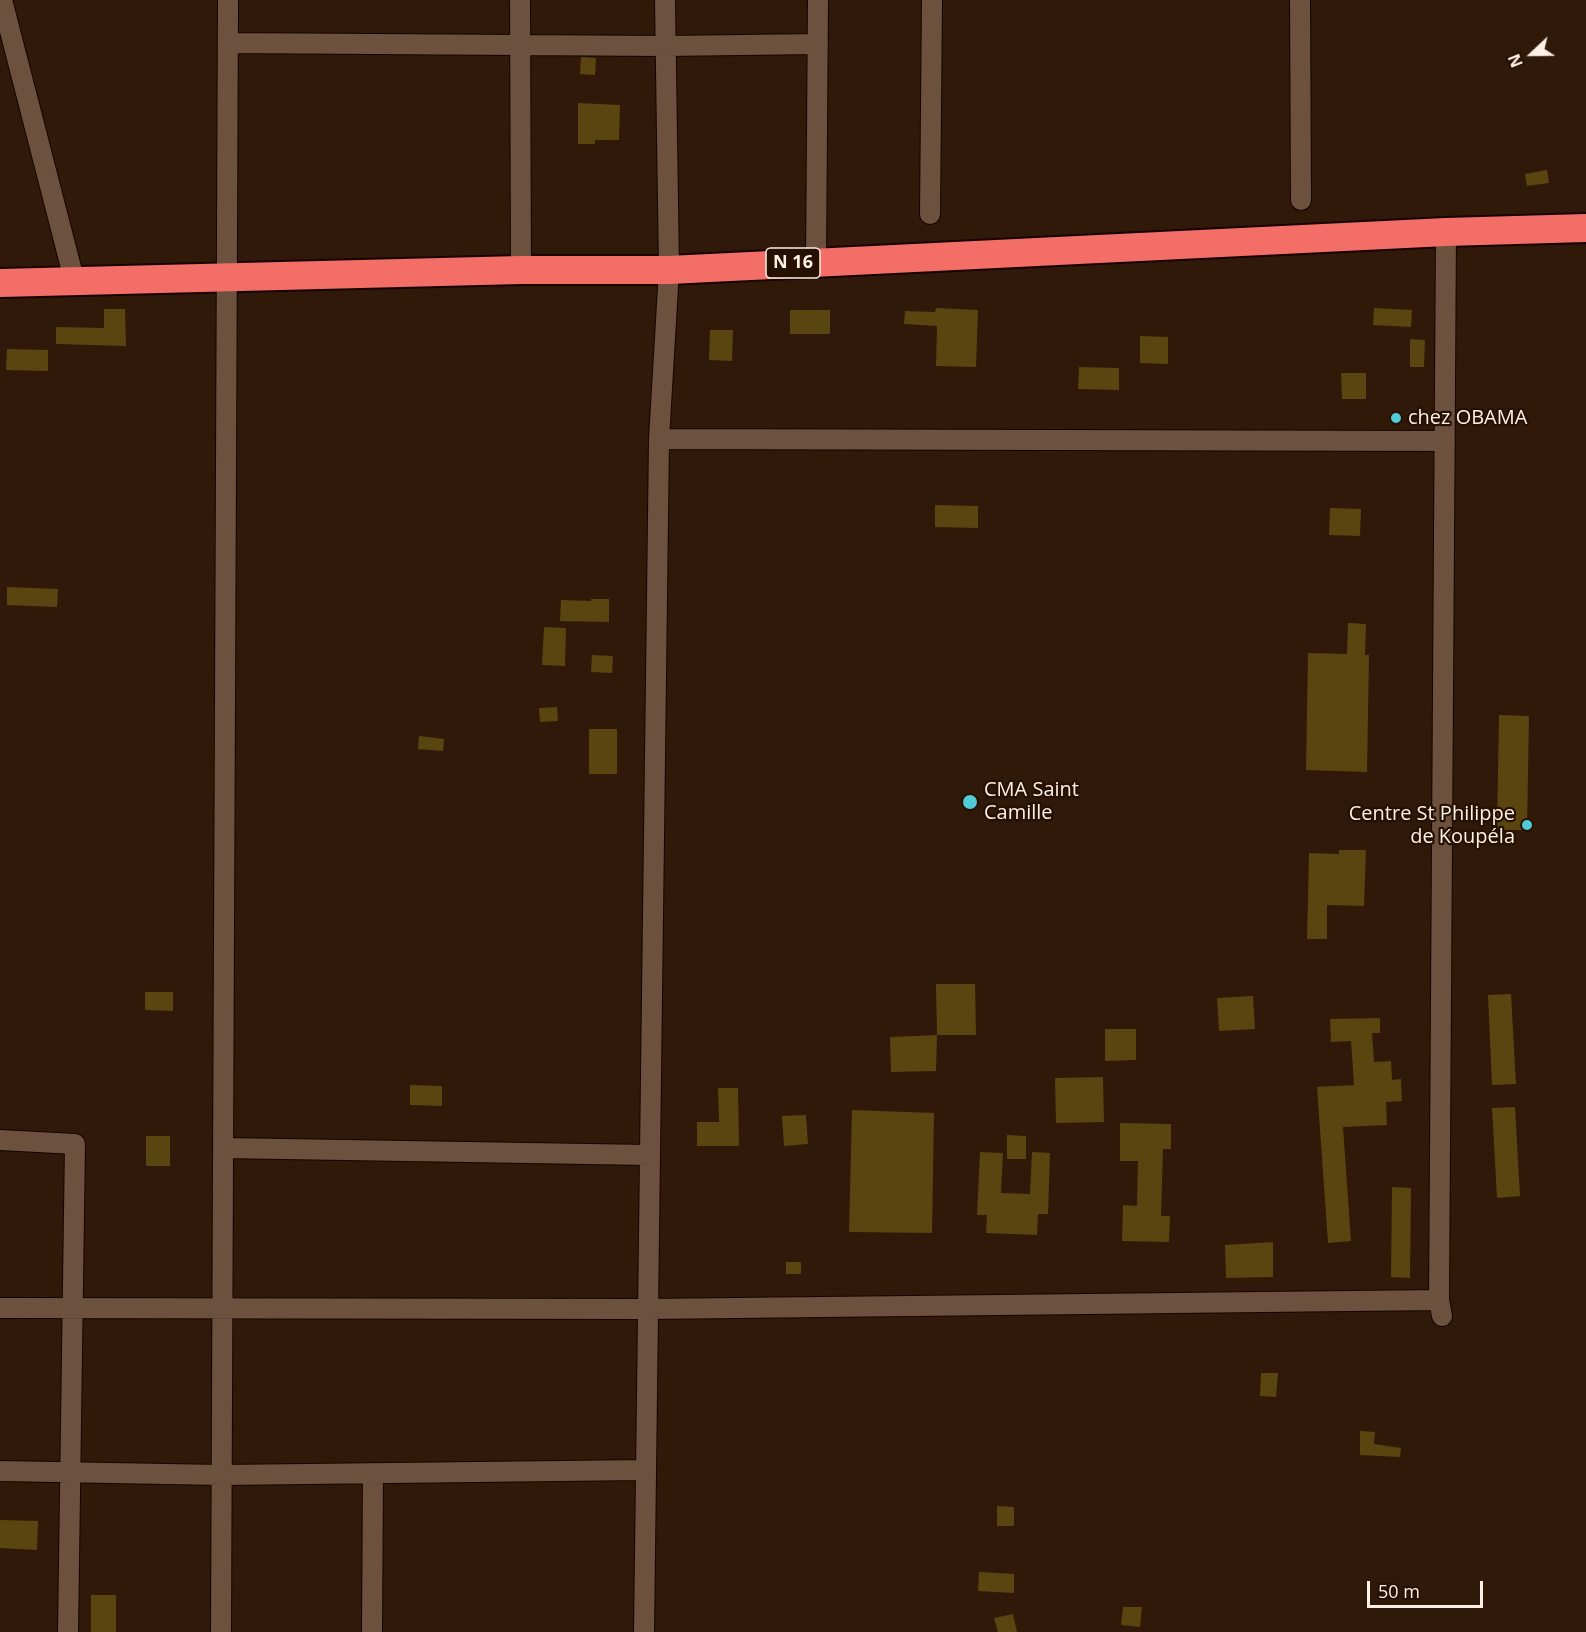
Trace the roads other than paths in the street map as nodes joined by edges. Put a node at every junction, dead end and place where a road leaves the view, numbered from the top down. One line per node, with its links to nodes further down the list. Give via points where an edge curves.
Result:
1 (2, 0): 21 (street)
2 (228, 0): 8 (street)
3 (520, 0): 10 (street)
4 (665, 0): 11 (street)
5 (818, 0): 9 (street)
6 (932, 0): 13 (street)
7 (1300, 0): 12 (street)
8 (228, 43): 10 (street); 19 (street)
9 (818, 44): 11 (street); 16 (street)
10 (520, 45): 11 (street); 17 (street)
11 (665, 46): 18 (street)
12 (1301, 200)
13 (930, 214)
14 (1586, 228): 15 (highway, N 16)
15 (1446, 232): 16 (highway, N 16); 23 (street)
16 (816, 262): 18 (highway, N 16)
17 (521, 270): 18 (highway, N 16); 19 (highway, N 16)
18 (669, 270): 22 (street)
19 (228, 278): 21 (highway, N 16); 25 (street)
20 (0, 283): 21 (highway, N 16)
21 (75, 283)
22 (659, 439): 23 (street); 26 (street)
23 (1445, 441): 30 (street, via 1441,1308)
24 (0, 1140): 28 (street, via 75,1144)
25 (223, 1148): 26 (street); 29 (street)
26 (649, 1155): 30 (street)
27 (0, 1308): 28 (street)
28 (71, 1308): 29 (street); 33 (street)
29 (222, 1309): 30 (street); 35 (street)
30 (647, 1309): 31 (street)
31 (645, 1470): 34 (street); 39 (street)
32 (0, 1471): 33 (street)
33 (71, 1472): 35 (street); 36 (street)
34 (373, 1473): 35 (street); 38 (street)
35 (222, 1475): 37 (street)
36 (68, 1632)
37 (221, 1632)
38 (372, 1632)
39 (644, 1632)

